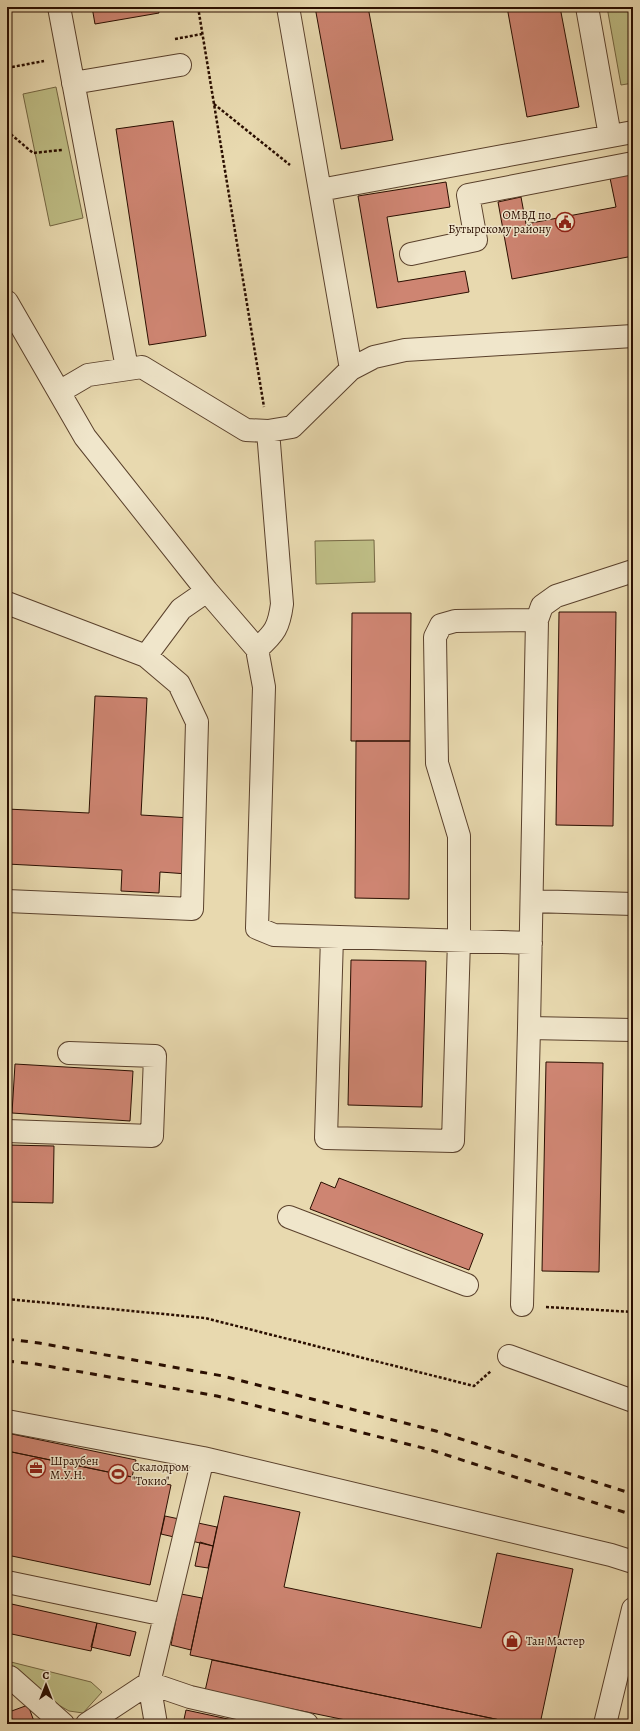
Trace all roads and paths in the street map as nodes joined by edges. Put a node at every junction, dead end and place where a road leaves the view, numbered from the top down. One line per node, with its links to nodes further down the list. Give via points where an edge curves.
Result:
1 (59, 7): 6 (street)
2 (198, 7): 7 (path)
3 (288, 7): 14 (street)
4 (587, 7): 10 (street)
5 (180, 65): 6 (street)
6 (73, 83): 11 (street)
7 (214, 104): 13 (path); 21 (path)
8 (7, 131): 11 (path, via 33,153)
9 (633, 132): 10 (street)
10 (610, 136): 14 (street)
11 (84, 147): 18 (street)
12 (633, 163): 15 (street, via 468,195 476,240)
13 (290, 166)
14 (320, 190): 19 (street)
15 (411, 254)
16 (7, 302): 20 (street)
17 (633, 336): 19 (street, via 405,350 374,357)
18 (127, 368): 20 (street, via 88,375); 21 (street, via 142,367 246,430)
19 (351, 369): 21 (street, via 292,427)
20 (58, 392): 23 (street, via 85,437)
21 (268, 432): 26 (street, via 282,604 280,621 271,637)
22 (633, 571): 25 (street, via 556,596 542,606)
23 (207, 591): 26 (street); 27 (street, via 181,609)
24 (7, 603): 27 (street)
25 (536, 620): 29 (street); 32 (street, via 455,621 441,625 435,637 437,764 459,836)
26 (257, 648): 31 (street, via 264,687 257,928 274,936)
27 (146, 656): 28 (street, via 179,684 196,722 192,909)
28 (7, 901)
29 (532, 901): 30 (street); 33 (street)
30 (633, 904)
31 (332, 937): 32 (street); 32 (street, via 326,1138 454,1141)
32 (459, 940): 33 (street)
33 (530, 943): 34 (street)
34 (529, 1028): 35 (street); 41 (street)
35 (633, 1030)
36 (69, 1053): 37 (street, via 155,1056 152,1136)
37 (7, 1131)
38 (289, 1217): 39 (street)
39 (467, 1285)
40 (7, 1299): 43 (path, via 205,1318 474,1386)
41 (522, 1305): 42 (path)
42 (633, 1312)
43 (509, 1356): 44 (street)
44 (633, 1401)
45 (7, 1421): 46 (street)
46 (203, 1458): 47 (street); 50 (street)
47 (633, 1562)
48 (7, 1582): 50 (street)
49 (633, 1609): 57 (street)
50 (165, 1616): 52 (street)
51 (7, 1678): 53 (street, via 10,1676)
52 (149, 1683): 54 (street); 55 (street); 56 (street, via 190,1698)
53 (63, 1724)
54 (87, 1724)
55 (156, 1724)
56 (306, 1724)
57 (605, 1724)

